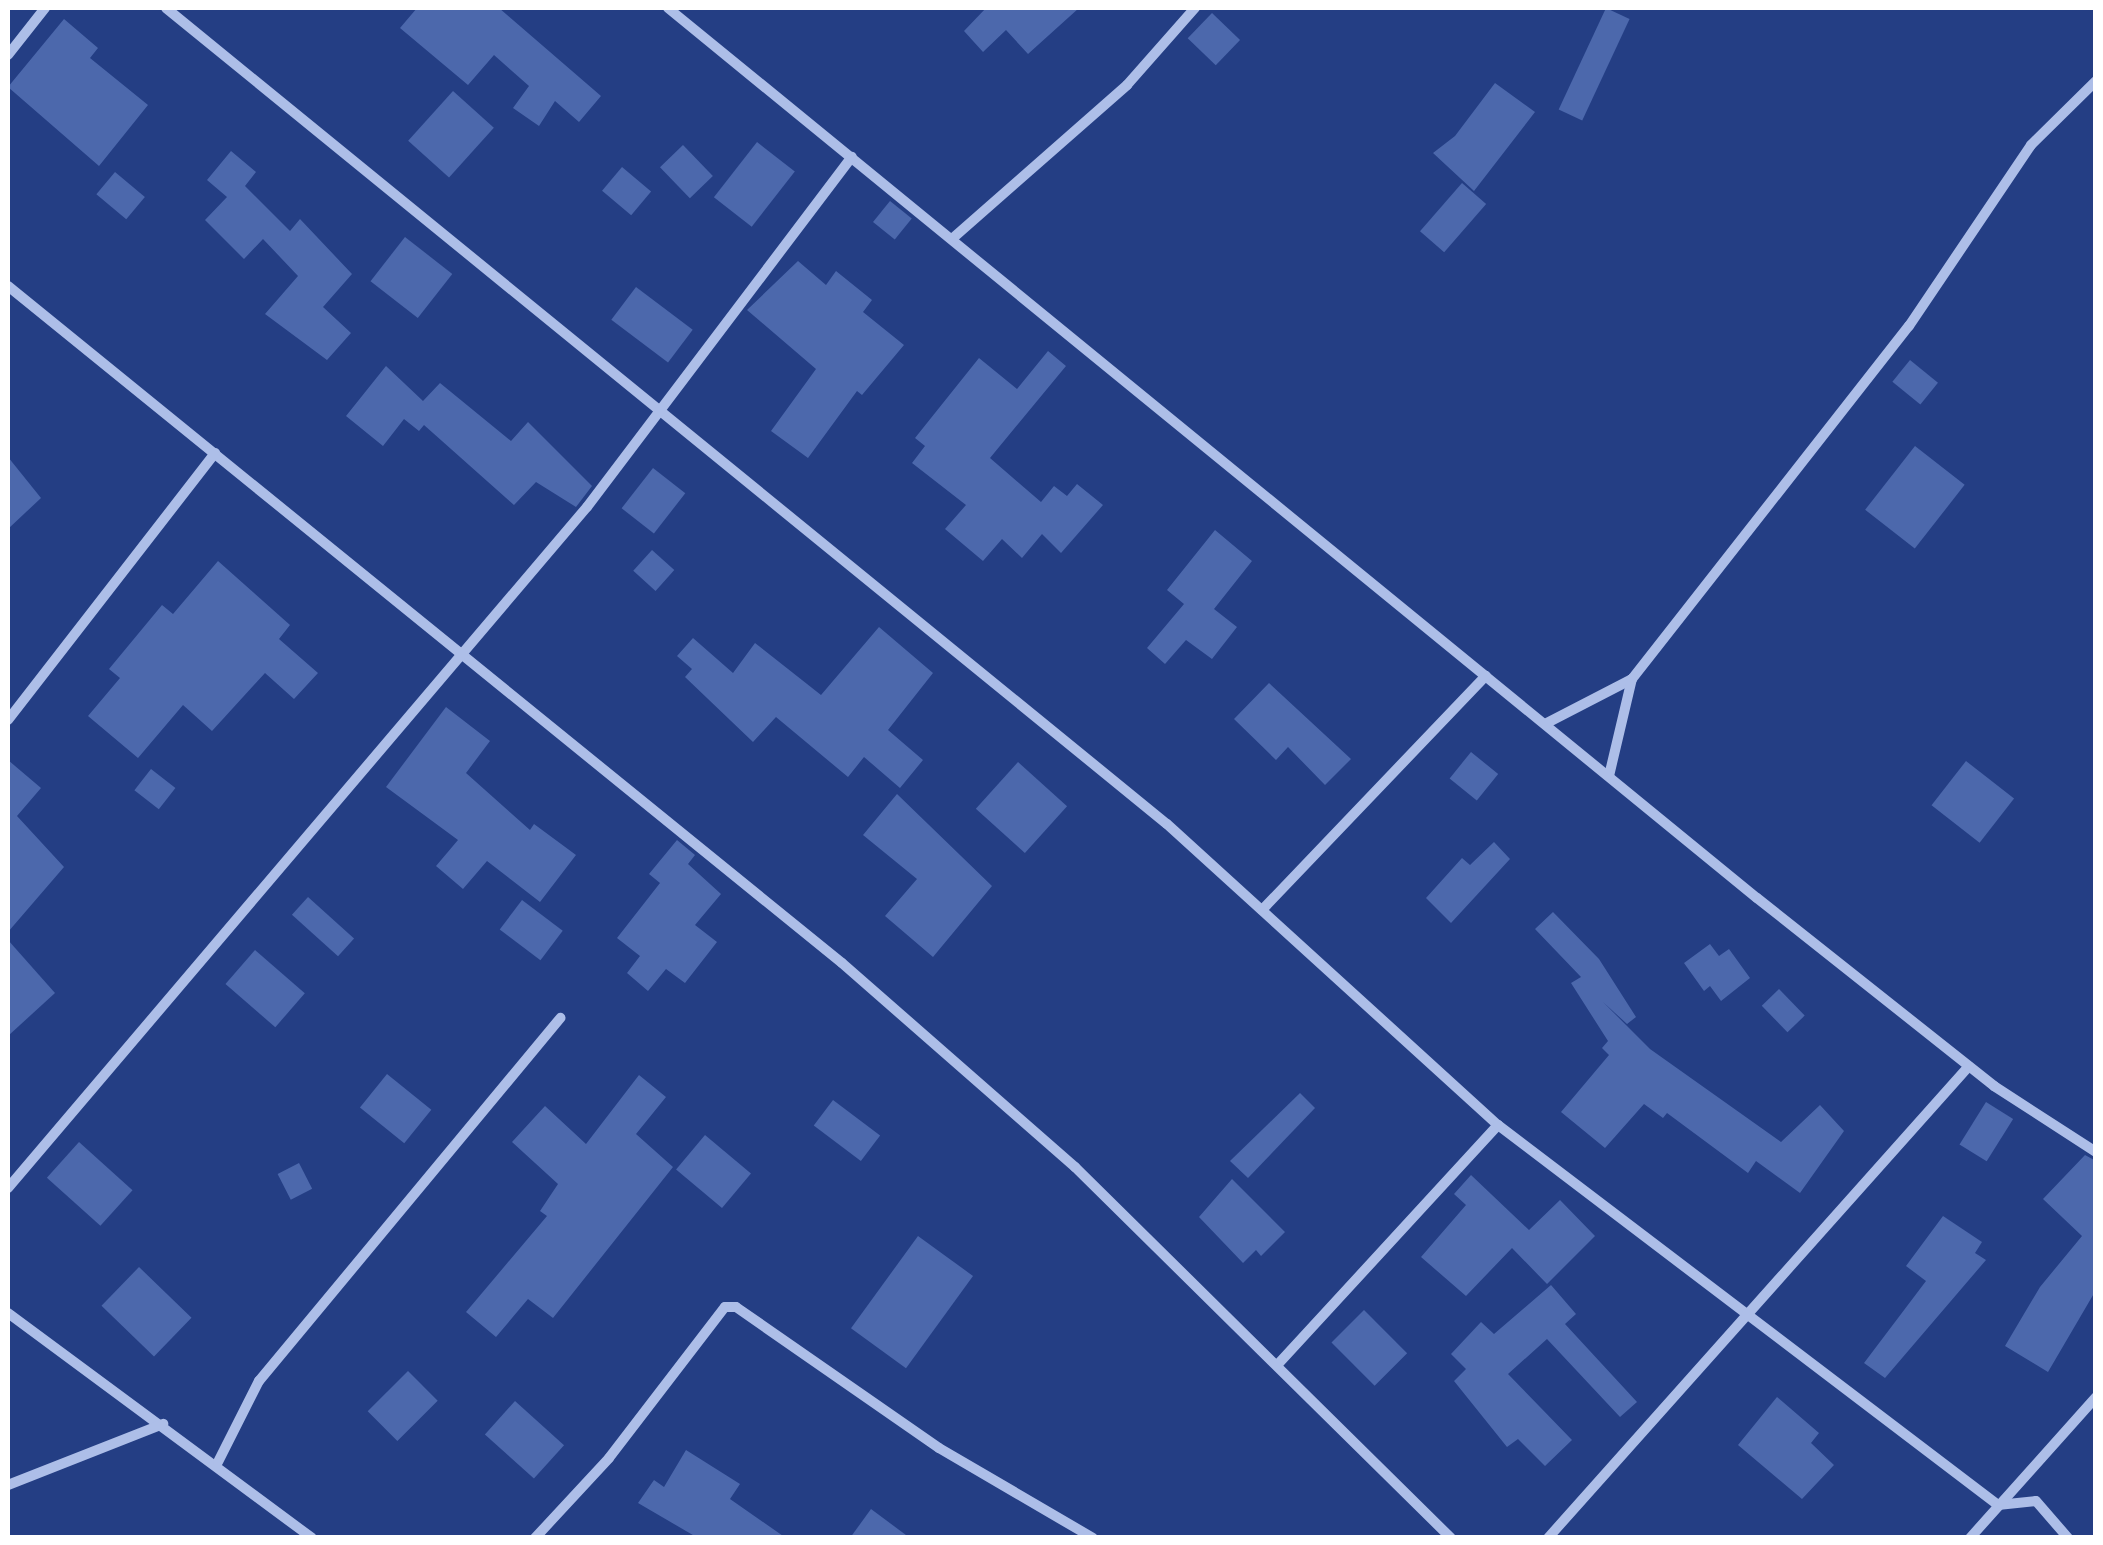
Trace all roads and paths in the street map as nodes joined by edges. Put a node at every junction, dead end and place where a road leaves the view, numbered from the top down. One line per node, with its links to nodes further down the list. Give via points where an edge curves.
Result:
1 (45, 8): 5 (street)
2 (166, 8): 10 (street)
3 (668, 8): 7 (street)
4 (1195, 8): 8 (street, via 1126,85)
5 (8, 55)
6 (2096, 81): 14 (street, via 2031,145 1909,326)
7 (852, 156): 8 (street); 10 (street)
8 (952, 238): 13 (street)
9 (8, 286): 11 (street)
10 (663, 411): 12 (street); 18 (street)
11 (215, 454): 12 (street); 15 (street)
12 (462, 654): 23 (street); 26 (street, via 842,963 1075,1167)
13 (1486, 676): 16 (street); 18 (street)
14 (1632, 678): 16 (street); 17 (street)
15 (8, 720)
16 (1544, 724): 17 (street)
17 (1609, 776): 20 (street)
18 (1262, 910): 21 (street)
19 (560, 1018): 29 (street, via 258,1382)
20 (1969, 1066): 22 (street); 25 (street)
21 (1498, 1125): 25 (street); 26 (street)
22 (2096, 1152)
23 (8, 1188)
24 (8, 1314): 28 (street)
25 (1748, 1318): 31 (street); 37 (street)
26 (1278, 1364): 32 (street)
27 (2096, 1396): 31 (street)
28 (163, 1424): 29 (street); 30 (street)
29 (218, 1462): 33 (street)
30 (8, 1485)
31 (1998, 1505): 38 (street); 39 (street, via 2036,1501)
32 (1441, 1533): 36 (street)
33 (312, 1538)
34 (535, 1538): 35 (street, via 609,1458 725,1307 736,1308 925,1440)
35 (1093, 1538)
36 (1451, 1538)
37 (1548, 1538)
38 (1970, 1538)
39 (2068, 1538)

